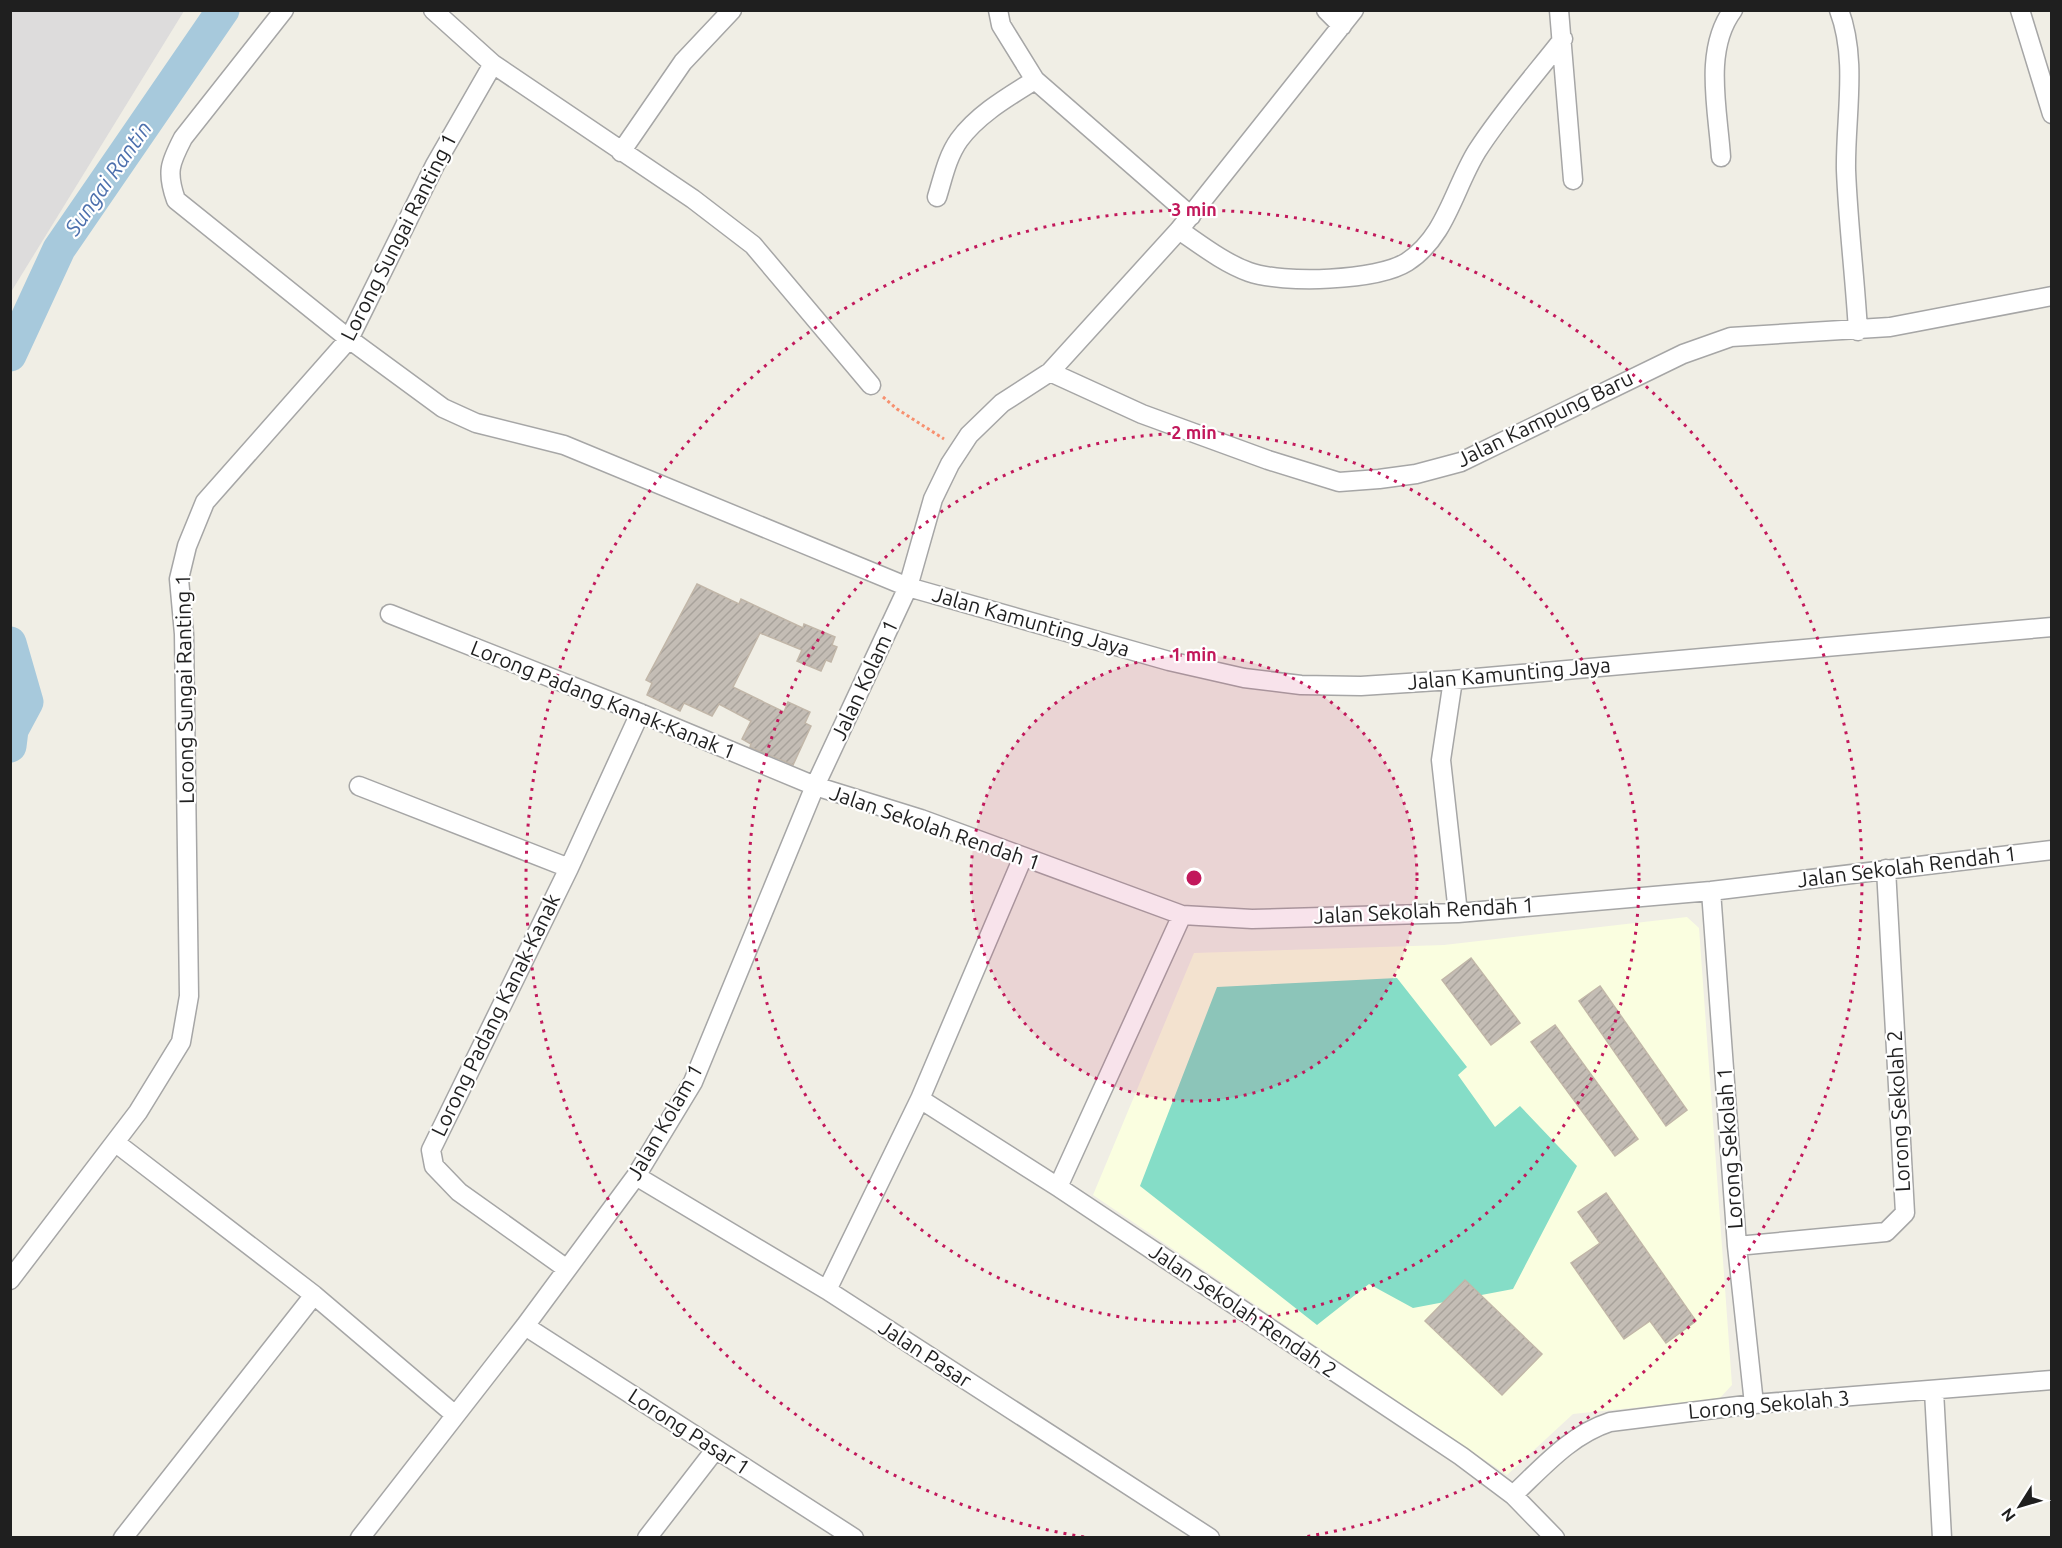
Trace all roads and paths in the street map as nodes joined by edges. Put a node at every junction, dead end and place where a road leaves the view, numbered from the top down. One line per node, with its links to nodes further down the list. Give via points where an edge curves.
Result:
1 (284, 10): 25 (street, Jalan Kamunting Jaya, via 183,138 171,162 169,181 176,200)
2 (433, 10): 14 (street)
3 (732, 10): 17 (street, via 683,62)
4 (998, 10): 15 (street, via 1000,25)
5 (1326, 10): 11 (street)
6 (1354, 10): 11 (street, Jalan Kolam 1)
7 (1559, 10): 12 (street)
8 (1733, 10): 18 (street, via 1720,33 1715,63)
9 (1839, 10): 24 (street, via 1849,75 1846,172)
10 (2020, 10): 13 (street)
11 (1342, 26): 21 (street, Jalan Kolam 1)
12 (1563, 39): 19 (street); 22 (street, via 1476,153 1446,216 1428,242 1407,262 1384,271 1350,276 1276,277 1235,266)
13 (2044, 60): 16 (street)
14 (493, 64): 17 (street); 25 (street, Lorong Sungai Ranting 1, via 435,165)
15 (1035, 80): 20 (street, via 988,110 959,140 948,161); 21 (street)
16 (2052, 114)
17 (621, 152): 27 (street, via 693,199 753,245)
18 (1721, 157)
19 (1573, 180)
20 (938, 197)
21 (1191, 216): 22 (street, Jalan Kolam 1)
22 (1179, 230): 26 (street, Jalan Kolam 1)
23 (2052, 296): 24 (street, Jalan Kampung Baru)
24 (1858, 331): 26 (street, Jalan Kampung Baru, via 1731,337 1683,354 1461,462 1416,474 1339,482 1142,414)
25 (349, 339): 29 (street, Jalan Kamunting Jaya, via 443,408 476,423 564,445); 44 (street, Lorong Sungai Ranting 1, via 205,502 187,546 179,579 184,634 189,996 181,1042)
26 (1050, 372): 28 (street, Jalan Kolam 1, via 1002,403)
27 (871, 386): 28 (path, via 897,409)
28 (960, 449): 29 (street, Jalan Kolam 1, via 933,500)
29 (908, 587): 32 (street, Jalan Kamunting Jaya, via 1169,661 1244,678 1301,685 1361,686); 35 (street, Jalan Kolam 1)
30 (390, 614): 33 (street, Lorong Padang Kanak-Kanak 1)
31 (2052, 627): 32 (street, Jalan Kamunting Jaya)
32 (1453, 680): 41 (street, via 1441,760)
33 (640, 713): 35 (street, Lorong Padang Kanak-Kanak 1); 38 (street, Lorong Padang Kanak-Kanak)
34 (359, 786): 38 (street)
35 (815, 786): 37 (street, Jalan Sekolah Rendah 1, via 921,819); 45 (street, Jalan Kolam 1, via 693,1082)
36 (2052, 850): 39 (street, Jalan Sekolah Rendah 1)
37 (1023, 857): 42 (street, Jalan Sekolah Rendah 1); 43 (street)
38 (569, 868): 48 (street, Lorong Padang Kanak-Kanak, via 431,1150 434,1166 459,1192)
39 (1886, 869): 40 (street, Jalan Sekolah Rendah 1); 47 (street, Lorong Sekolah 2, via 1905,1213 1886,1232)
40 (1711, 891): 41 (street, Jalan Sekolah Rendah 1); 47 (street, Lorong Sekolah 1)
41 (1458, 913): 42 (street, Jalan Sekolah Rendah 1, via 1252,919)
42 (1182, 915): 46 (street)
43 (920, 1099): 46 (street, Jalan Sekolah Rendah 2); 50 (street)
44 (116, 1143): 49 (street, Lorong Sungai Ranting 1); 51 (street)
45 (636, 1176): 48 (street, Jalan Kolam 1); 50 (street, Jalan Pasar)
46 (1058, 1187): 58 (street, Jalan Sekolah Rendah 2, via 1461,1456)
47 (1737, 1246): 55 (street, Lorong Sekolah 1)
48 (567, 1269): 52 (street, Jalan Kolam 1)
49 (10, 1280)
50 (827, 1290): 63 (street, Jalan Pasar)
51 (314, 1295): 56 (street); 59 (street)
52 (525, 1326): 56 (street, Jalan Kolam 1); 57 (street, Lorong Pasar 1)
53 (2052, 1380): 54 (street, Lorong Sekolah 3)
54 (1934, 1391): 55 (street, Lorong Sekolah 3); 65 (street)
55 (1754, 1404): 58 (street, Lorong Sekolah 3, via 1610,1422 1592,1428 1573,1439)
56 (454, 1414): 60 (street, Jalan Kolam 1)
57 (715, 1450): 61 (street); 62 (street, Lorong Pasar 1)
58 (1513, 1495): 64 (street, Jalan Sekolah Rendah 2)
59 (123, 1538)
60 (360, 1538)
61 (646, 1538)
62 (854, 1538)
63 (1210, 1538)
64 (1555, 1538)
65 (1942, 1538)

